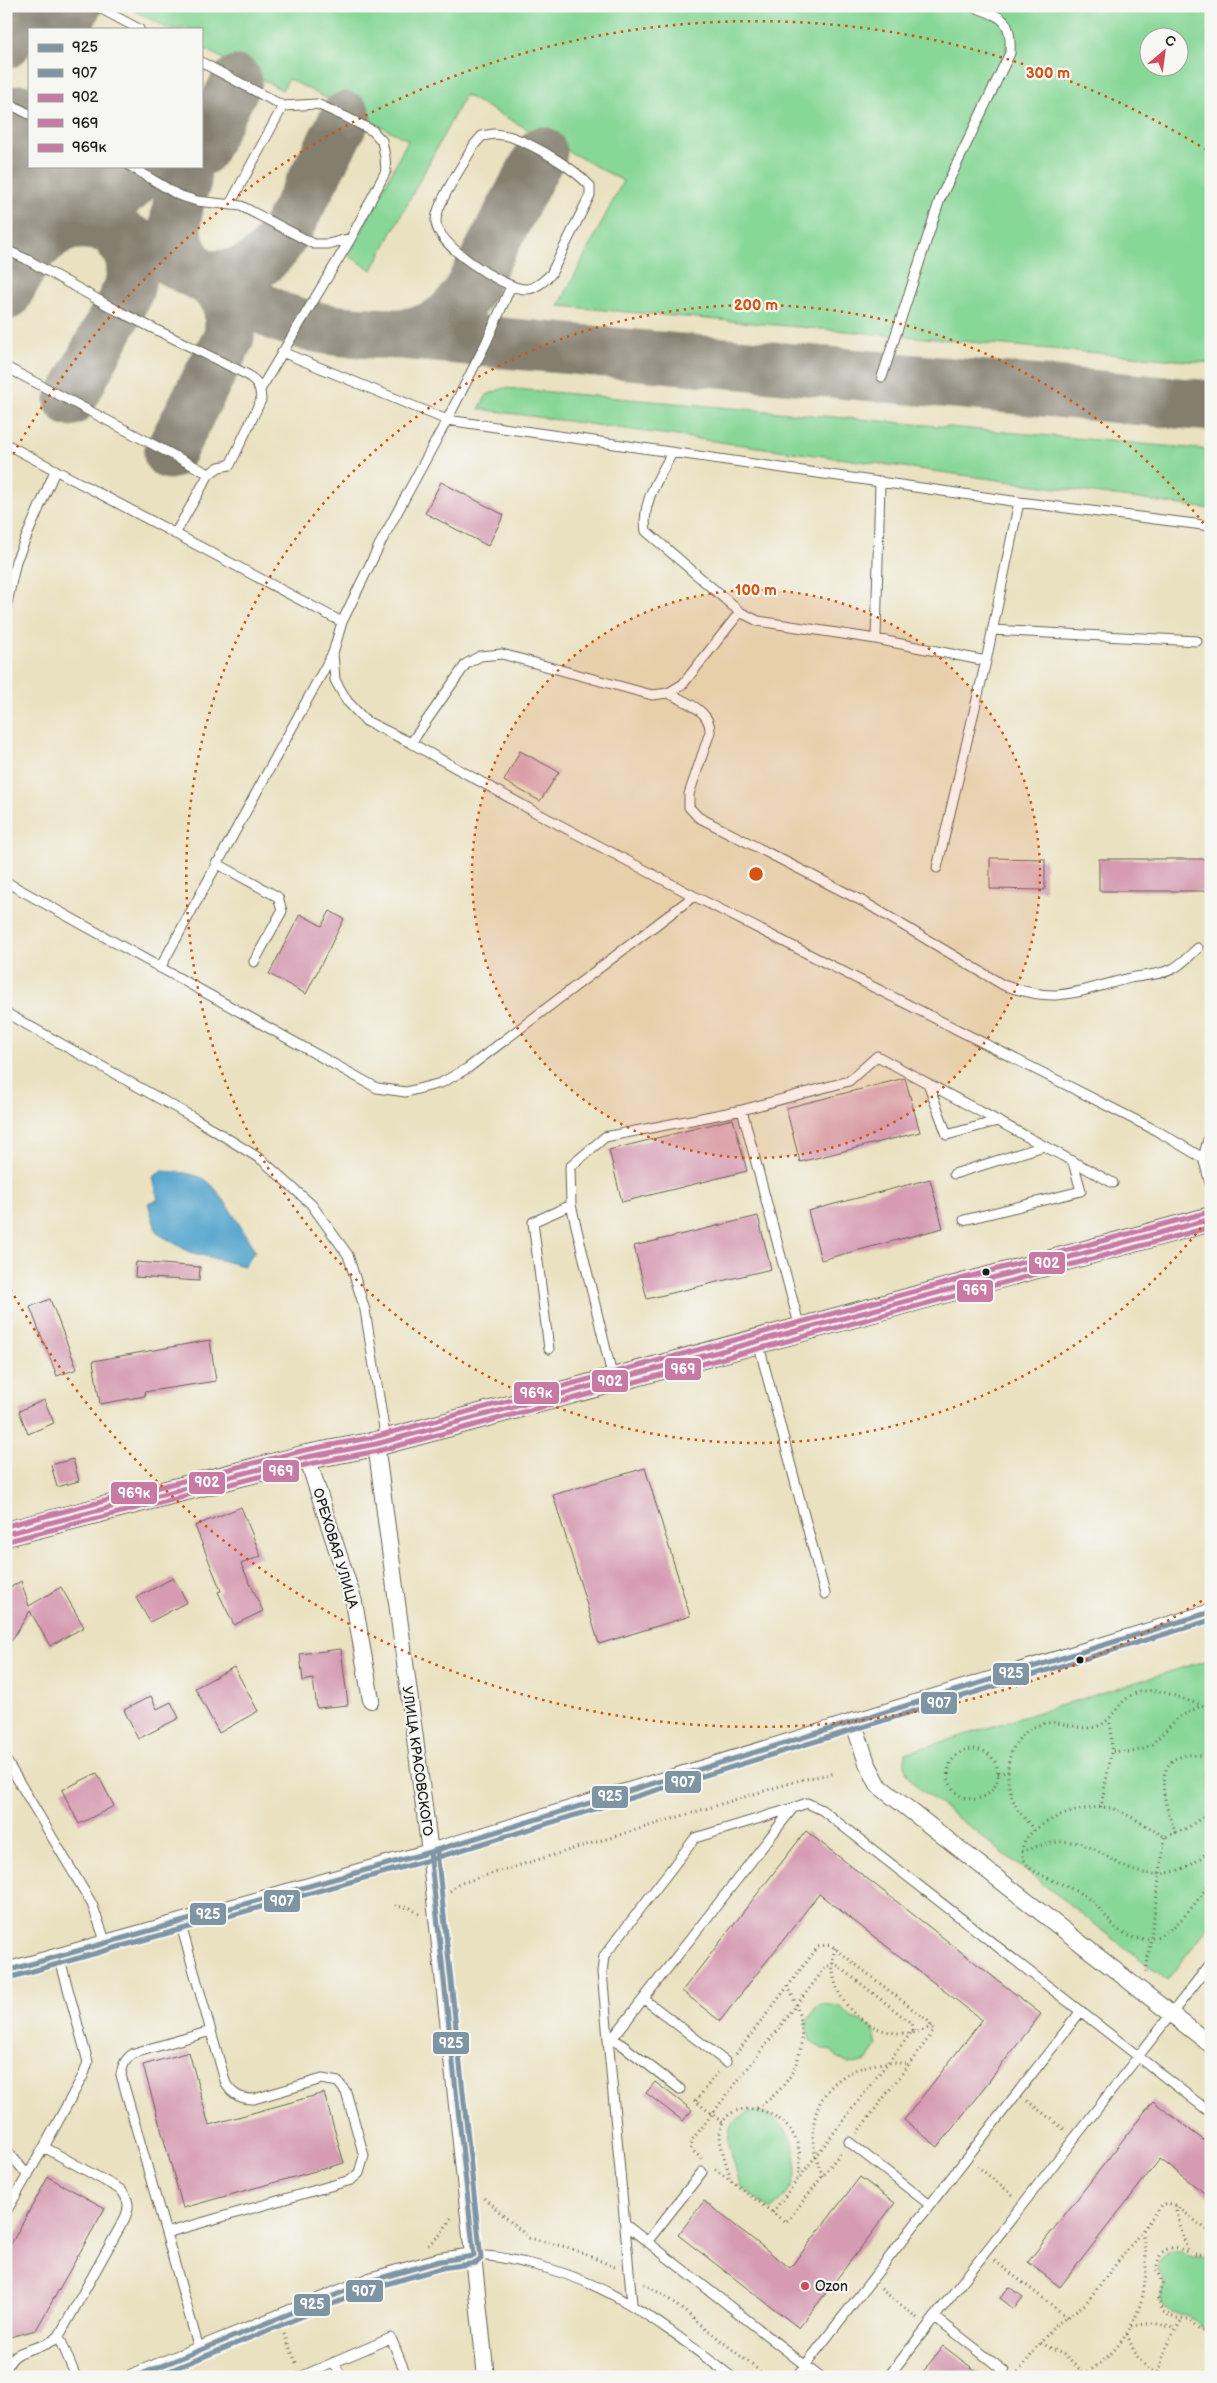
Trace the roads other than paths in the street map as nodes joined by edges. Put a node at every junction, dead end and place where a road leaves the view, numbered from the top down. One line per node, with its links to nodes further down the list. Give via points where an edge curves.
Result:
1 (96, 6): 3 (lane)
2 (972, 6): 15 (lane, via 1002,18 1011,33 1010,53 940,199)
3 (137, 28)
4 (202, 63): 6 (lane)
5 (6, 102): 7 (lane)
6 (283, 106): 9 (lane); 10 (lane, via 317,104 373,132 382,141 386,171)
7 (28, 113)
8 (133, 168): 9 (lane, via 180,196 197,202)
9 (230, 204): 10 (lane, via 242,206 314,244)
10 (351, 238): 13 (lane)
11 (6, 250): 16 (lane, via 118,311 248,375)
12 (511, 286): 12 (lane, via 527,290 551,274 590,195 590,186 542,152 513,137 494,134 482,136 474,145 439,207 435,221 440,236 458,253); 17 (lane)
13 (282, 352): 16 (lane); 17 (lane)
14 (6, 367): 21 (lane)
15 (882, 377)
16 (260, 390): 21 (lane, via 261,400 230,465)
17 (447, 420): 19 (lane); 28 (lane)
18 (6, 444): 20 (lane)
19 (672, 453): 22 (lane); 27 (lane, via 646,503 646,532)
20 (55, 472): 25 (lane); 26 (lane, via 16,561)
21 (209, 474): 25 (lane)
22 (880, 481): 23 (lane); 30 (lane)
23 (1019, 502): 24 (lane); 29 (lane)
24 (1211, 526)
25 (175, 534): 28 (lane)
26 (6, 608)
27 (740, 612): 30 (lane, via 758,622); 34 (lane, via 683,684)
28 (342, 622): 32 (lane)
29 (992, 630): 31 (lane); 33 (lane)
30 (876, 639): 33 (lane)
31 (1197, 641)
32 (333, 653): 35 (lane, via 335,680 346,701 366,721); 36 (lane)
33 (986, 661): 37 (lane)
34 (668, 693): 35 (lane, via 652,695 502,654 480,656 466,664); 40 (lane, via 706,714 710,722 710,732 689,794 689,808 698,818 864,902 1003,985 1046,996 1073,994 1173,969)
35 (411, 743): 39 (lane)
36 (216, 863): 41 (lane, via 278,898 281,903 282,911); 42 (lane)
37 (937, 868)
38 (6, 882): 42 (lane)
39 (694, 896): 42 (lane, via 468,1068 441,1083 406,1092 377,1088); 49 (lane)
40 (1198, 948)
41 (254, 962)
42 (160, 968)
43 (6, 1013): 61 (lane, via 196,1119 262,1160 311,1204 348,1255 365,1310)
44 (928, 1083): 45 (lane, via 878,1056 849,1081); 46 (lane); 46 (lane, via 947,1134)
45 (742, 1110): 54 (lane, via 604,1137 570,1167); 57 (lane)
46 (997, 1120): 48 (lane)
47 (1211, 1129): 49 (lane)
48 (1044, 1146): 50 (lane); 51 (lane)
49 (1203, 1158): 53 (lane)
50 (1073, 1162): 52 (lane); 56 (lane, via 1082,1191)
51 (954, 1174)
52 (1113, 1183)
53 (1211, 1186)
54 (570, 1205): 59 (lane, via 533,1222); 60 (lane)
55 (1211, 1219): 57 (street)
56 (964, 1220)
57 (800, 1329): 58 (street)
58 (758, 1340): 60 (street); 64 (lane)
59 (549, 1349)
60 (613, 1380): 61 (street)
61 (381, 1442): 62 (street); 70 (street, УЛИЦА КРАСОВСКОГО)
62 (307, 1457): 63 (street); 66 (street, ОРЕХОВАЯ УЛИЦА, via 354,1602)
63 (6, 1534)
64 (825, 1594)
65 (1211, 1612): 67 (street)
66 (371, 1700)
67 (853, 1721): 70 (street); 78 (street, via 879,1786)
68 (6, 1760): 72 (lane, via 92,1904)
69 (792, 1808): 76 (lane); 77 (lane, via 800,1804 814,1804); 80 (lane, via 700,1835 688,1845 604,1956 602,1972)
70 (430, 1852): 71 (street); 96 (street, УЛИЦА КРАСОВСКОГО)
71 (180, 1922): 72 (street); 79 (lane)
72 (106, 1943): 73 (street)
73 (59, 1956): 75 (street); 87 (lane, via 88,2062)
74 (1211, 1962): 78 (lane)
75 (6, 1971)
76 (644, 1999): 80 (lane); 83 (lane)
77 (1081, 2011): 82 (lane); 91 (lane)
78 (1171, 2014): 81 (street); 82 (lane)
79 (211, 2031): 94 (lane, via 134,2053 123,2065 121,2075); 94 (lane, via 226,2084 237,2096 254,2098 322,2080 338,2082 346,2092 364,2156 363,2164 351,2180)
80 (611, 2041): 84 (lane); 93 (lane)
81 (1211, 2045)
82 (1138, 2056): 85 (lane); 98 (lane)
83 (726, 2062)
84 (680, 2089)
85 (1211, 2112)
86 (849, 2142): 91 (lane)
87 (44, 2147): 90 (lane); 99 (lane, via 121,2190 128,2201 124,2218)
88 (6, 2149): 90 (lane)
89 (702, 2172): 95 (lane)
90 (28, 2176): 92 (lane)
91 (930, 2205): 102 (lane)
92 (6, 2212)
93 (626, 2226): 95 (lane); 97 (lane)
94 (166, 2232): 100 (lane)
95 (647, 2242): 102 (lane)
96 (474, 2256): 97 (lane, via 490,2255 561,2272 586,2280); 100 (street, via 440,2261 370,2281); 110 (street, УЛИЦА КРАСОВСКОГО)
97 (632, 2304): 111 (lane)
98 (935, 2317): 103 (lane); 114 (lane)
99 (59, 2336): 104 (lane, via 46,2345 16,2353); 106 (lane)
100 (198, 2349): 107 (street)
101 (334, 2362): 105 (lane); 108 (lane); 109 (lane, via 391,2338)
102 (805, 2365): 112 (lane); 113 (lane)
103 (1004, 2371)
104 (6, 2372)
105 (301, 2376)
106 (76, 2377)
107 (133, 2377)
108 (341, 2377)
109 (407, 2377)
110 (486, 2377)
111 (732, 2377)
112 (796, 2377)
113 (820, 2377)
114 (888, 2377)

